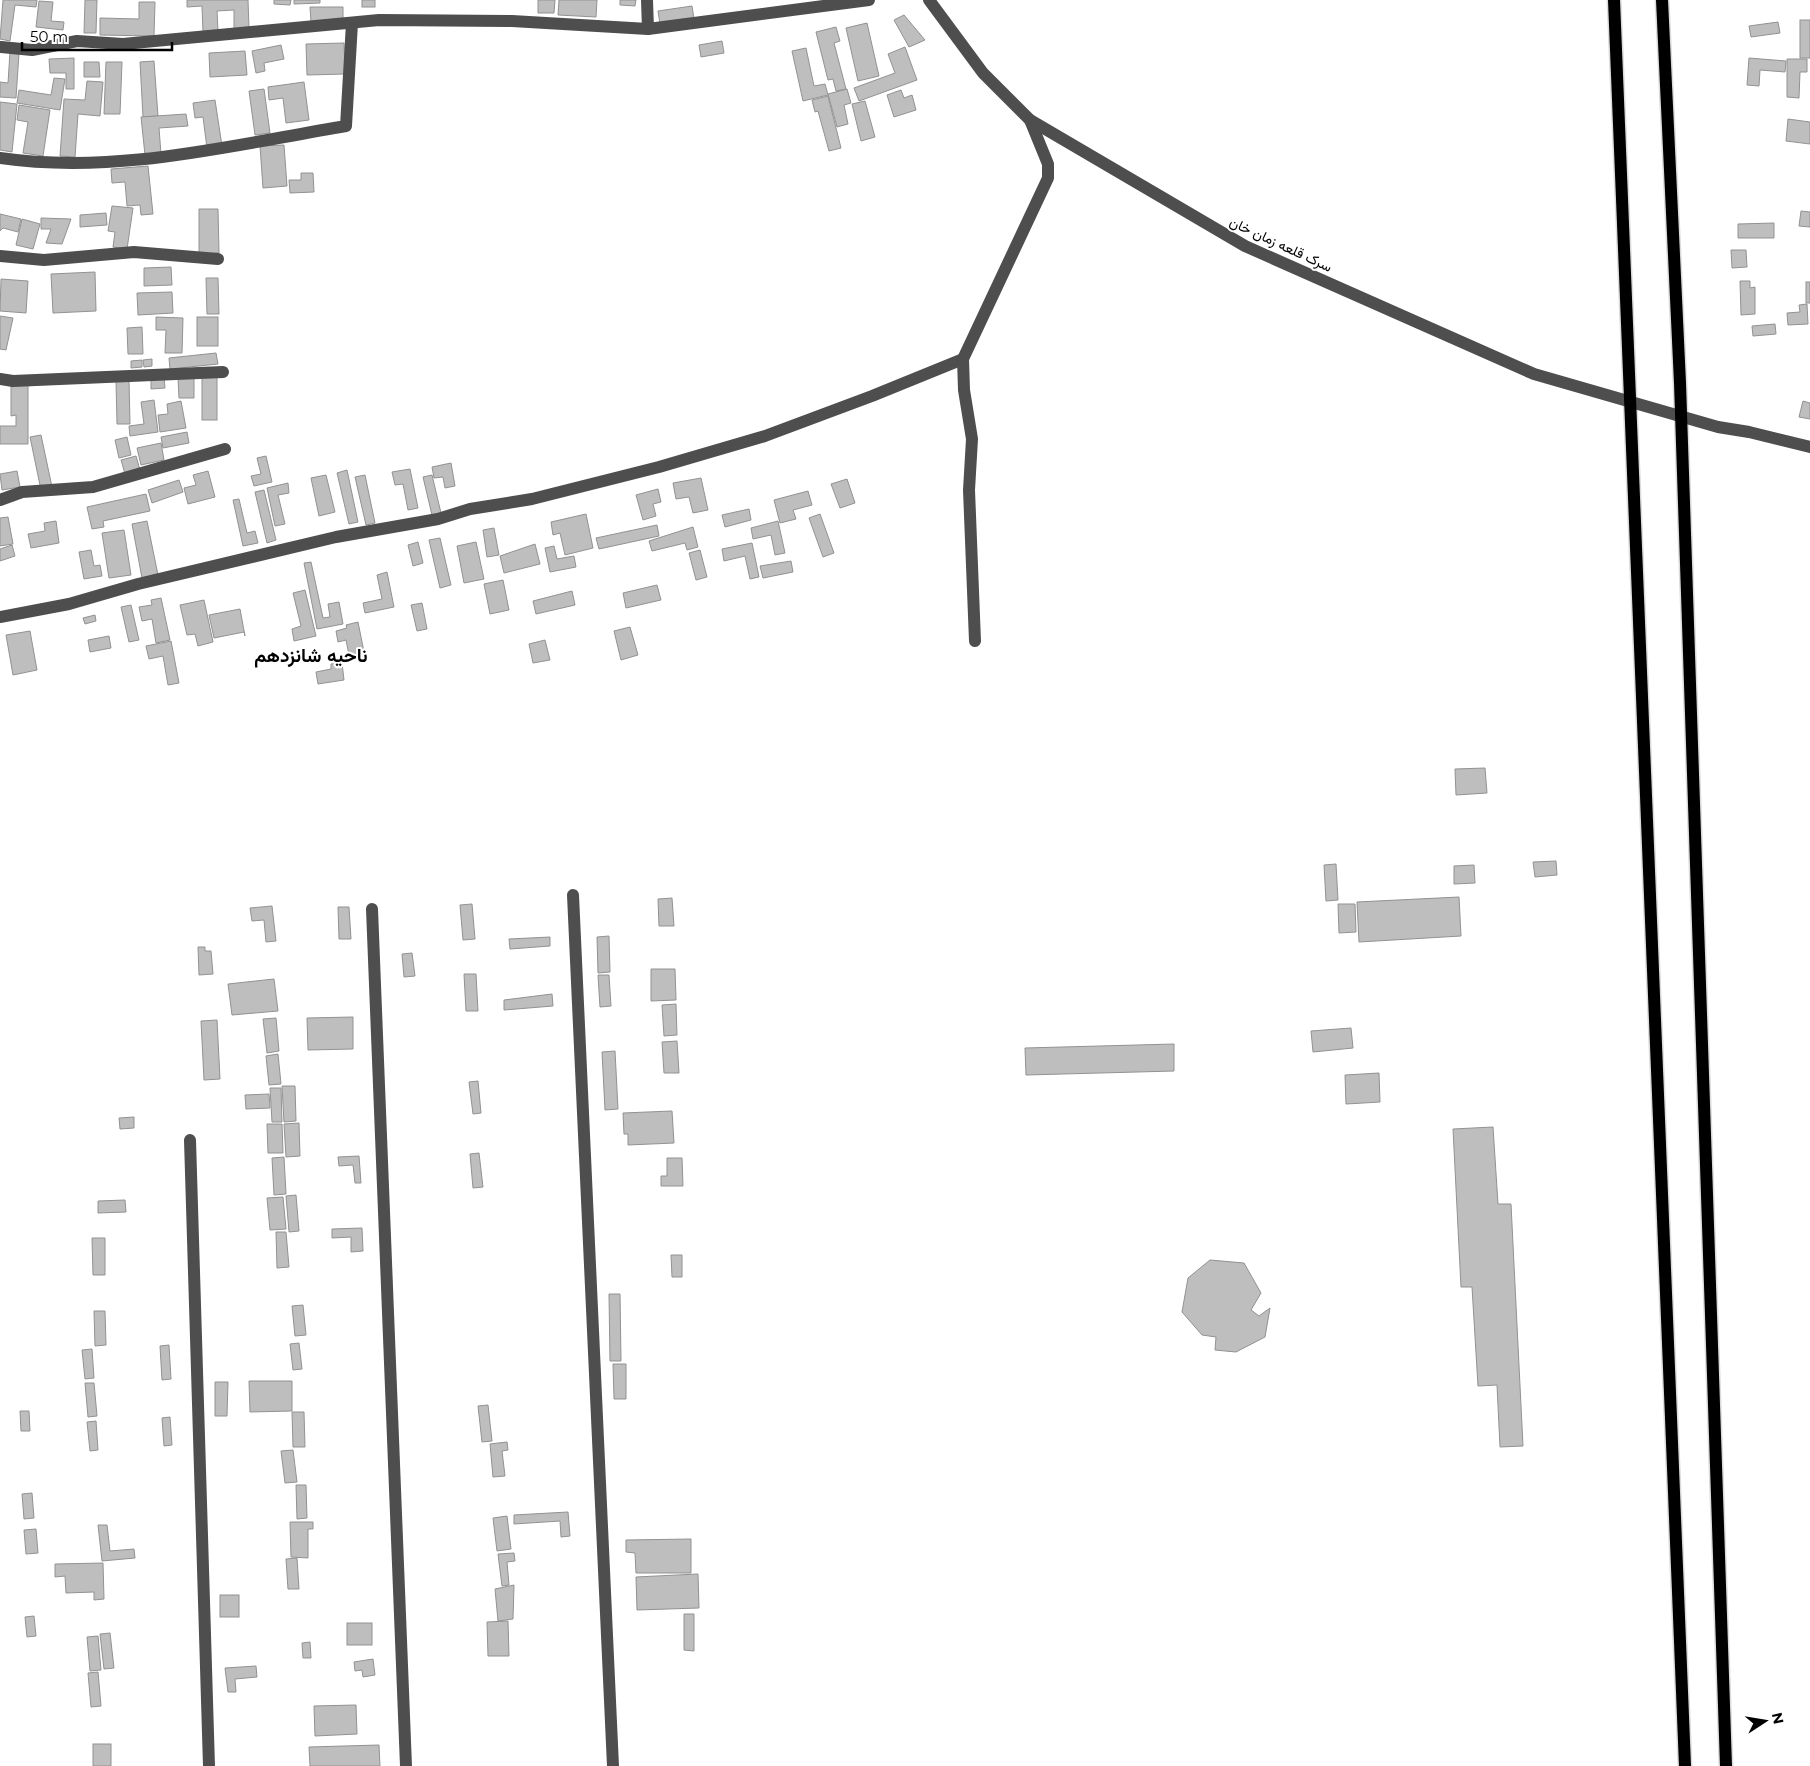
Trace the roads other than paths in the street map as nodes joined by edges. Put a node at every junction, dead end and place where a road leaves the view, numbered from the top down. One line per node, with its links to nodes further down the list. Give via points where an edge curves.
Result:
1 (646, 0): 7 (street)
2 (869, 0): 7 (street)
3 (929, 0): 9 (street, سرک قلعه زمان خان, via 983,73)
4 (1614, 0): 16 (main road)
5 (1662, 0): 17 (main road)
6 (352, 23): 7 (street, via 379,20 512,21); 8 (street, via 123,44 77,41 32,50); 10 (street, via 346,126 185,155 113,162 26,162)
7 (648, 28)
8 (1, 47)
9 (1030, 120): 13 (street, via 1048,164 1048,178); 16 (street, سرک قلعه زمان خان, via 1245,246 1534,374)
10 (0, 158)
11 (0, 256): 12 (street, via 44,260 134,252)
12 (218, 259)
13 (963, 359): 21 (street, via 764,436 659,467 438,519 336,537 138,584 69,604); 22 (street, via 972,440 970,490)
14 (223, 372): 15 (street)
15 (0, 379)
16 (1632, 403): 17 (street, سرک قلعه زمان خان); 29 (main road)
17 (1681, 417): 18 (street, سرک قلعه زمان خان); 30 (main road)
18 (1810, 447)
19 (225, 449): 20 (street, via 93,486 22,492)
20 (0, 500)
21 (0, 616)
22 (975, 641)
23 (573, 895): 28 (street)
24 (372, 909): 27 (street)
25 (190, 1140): 26 (street)
26 (209, 1766)
27 (406, 1766)
28 (613, 1766)
29 (1685, 1766)
30 (1726, 1766)

